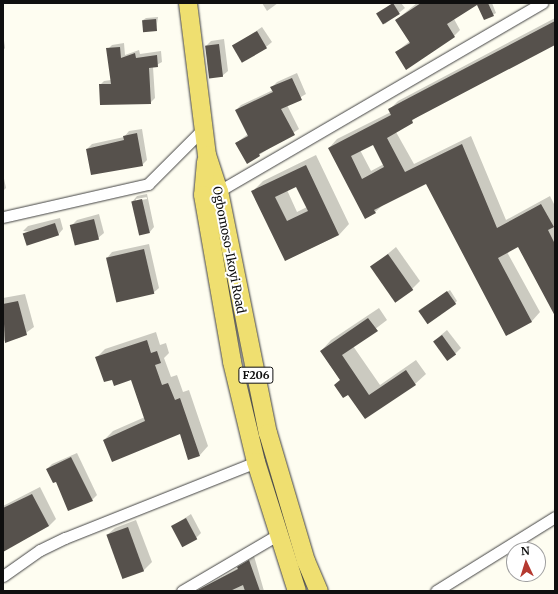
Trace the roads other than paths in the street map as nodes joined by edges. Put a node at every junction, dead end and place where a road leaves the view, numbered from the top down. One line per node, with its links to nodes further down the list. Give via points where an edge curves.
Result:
1 (188, 3): 3 (main road, F206)
2 (542, 3): 5 (street)
3 (202, 129): 4 (main road, F206); 6 (street, via 148,184)
4 (207, 155): 5 (main road, Ogbomoso-Ikoyi Road / F206); 7 (main road, Ogbomoso-Ikoyi Road / F206, via 203,195 232,362)
5 (219, 191): 13 (main road, Ogbomoso-Ikoyi Road / F206, via 268,433 306,561)
6 (3, 217)
7 (256, 462): 9 (main road, Ogbomoso-Ikoyi Road / F206); 10 (street, via 65,538 40,550)
8 (555, 517): 14 (street)
9 (279, 534): 11 (street); 12 (main road, Ogbomoso-Ikoyi Road / F206)
10 (3, 576)
11 (182, 591)
12 (297, 591)
13 (319, 591)
14 (436, 591)

